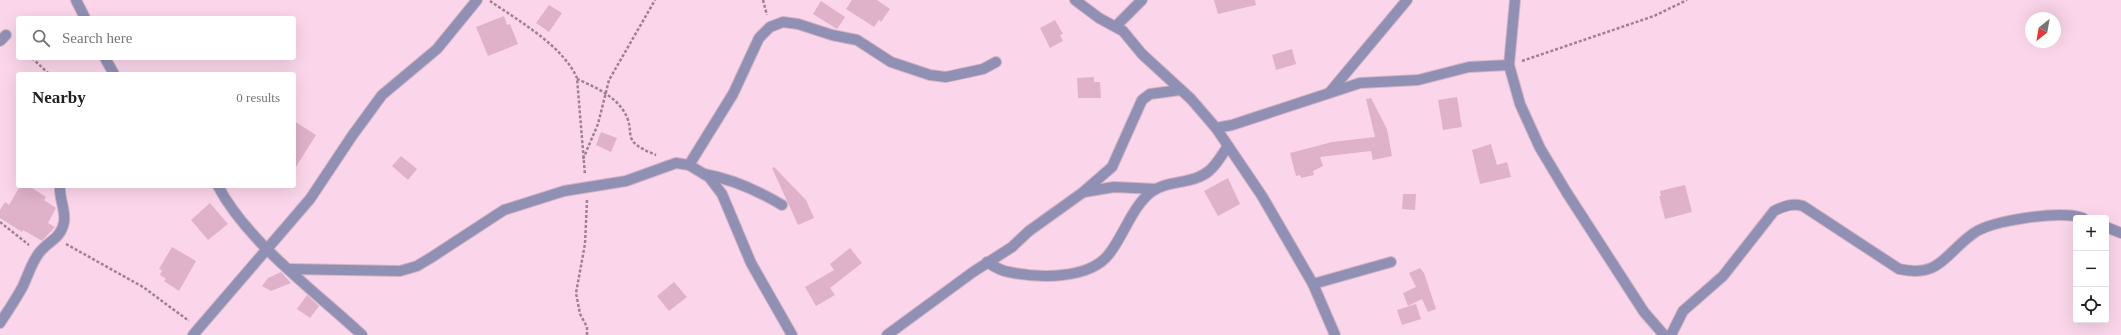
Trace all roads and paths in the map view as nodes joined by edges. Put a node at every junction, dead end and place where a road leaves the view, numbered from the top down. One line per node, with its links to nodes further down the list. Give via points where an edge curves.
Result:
1 (76, 0): 10 (street)
2 (478, 0): 39 (street, via 436,49 382,95 310,199)
3 (488, 0): 18 (path, via 528,27 558,53 572,68)
4 (655, 0): 21 (path, via 616,66)
5 (1075, 0): 11 (street, via 1098,18)
6 (1142, 0): 11 (street)
7 (1407, 0): 20 (street)
8 (1515, 0): 15 (street)
9 (1687, 0): 15 (path, via 1654,16)
10 (84, 16)
11 (1116, 26): 19 (street)
12 (34, 60): 16 (path)
13 (106, 60): 17 (street)
14 (996, 62): 26 (street, via 983,69 946,77 930,76 892,62 856,40 783,22 770,27 759,38 733,94)
15 (1509, 65): 20 (street, via 1468,67 1432,77 1360,83); 52 (street, via 1520,104 1540,148 1644,312)
16 (48, 72)
17 (113, 72)
18 (577, 78): 21 (path); 24 (path)
19 (1180, 90): 22 (street); 32 (street, via 1150,94 1142,100 1115,162)
20 (1330, 92): 22 (street)
21 (604, 94): 24 (path, via 598,124); 25 (path, via 622,109 627,117 632,141 635,144)
22 (1216, 128): 23 (street)
23 (1228, 146): 31 (street, via 1210,171 1187,181 1162,185); 44 (street, via 1262,196)
24 (583, 160): 28 (path)
25 (676, 163): 26 (street); 28 (street, via 626,181)
26 (689, 165): 27 (street)
27 (704, 174): 33 (street, via 731,180); 49 (street, via 722,194 751,263)
28 (587, 187): 43 (street, via 564,191 504,210 432,258 400,271); 48 (path, via 585,244 576,293 580,314 587,327)
29 (60, 188): 38 (street, via 64,222)
30 (219, 188): 39 (street, via 240,218)
31 (1156, 189): 32 (street, via 1114,187); 41 (street, via 1139,206 1108,255 1096,266 1083,272 1032,275 1007,272)
32 (1082, 192): 41 (street, via 1029,231 1012,247)
33 (782, 205)
34 (2073, 216): 53 (street, via 2064,214 2000,223 1974,233 1939,264 1926,271 1915,272 1899,269 1803,206 1784,206 1774,211 1723,276 1683,311)
35 (0, 222): 40 (path)
36 (2109, 228): 37 (street)
37 (2121, 233)
38 (56, 239): 40 (street); 46 (path, via 143,287)
39 (268, 249): 43 (street); 46 (street)
40 (39, 252): 45 (street, via 23,286)
41 (987, 262): 50 (street)
42 (1391, 262): 44 (street)
43 (289, 269): 47 (street)
44 (1313, 284): 51 (street)
45 (0, 323)
46 (196, 332)
47 (362, 335)
48 (587, 335)
49 (792, 335)
50 (887, 335)
51 (1335, 335)
52 (1664, 335)
53 (1671, 335)

